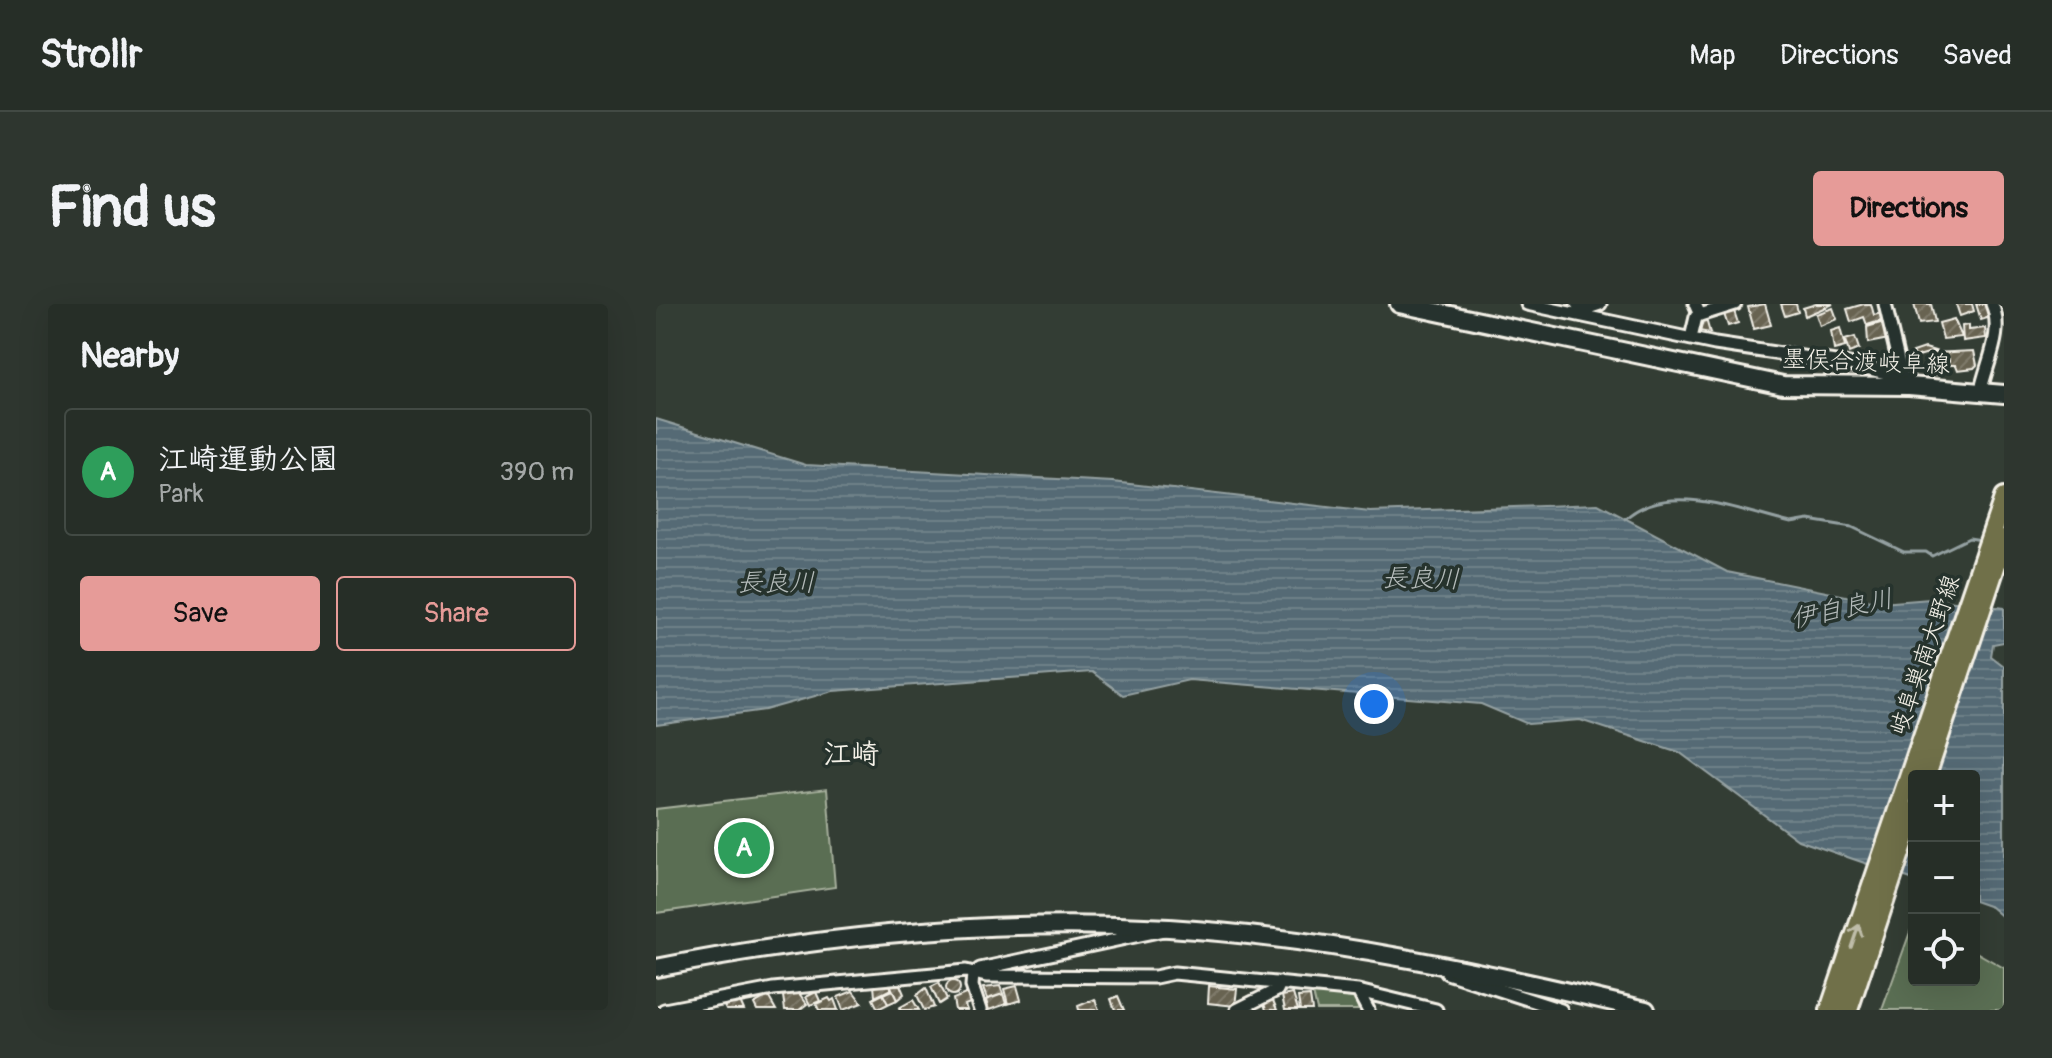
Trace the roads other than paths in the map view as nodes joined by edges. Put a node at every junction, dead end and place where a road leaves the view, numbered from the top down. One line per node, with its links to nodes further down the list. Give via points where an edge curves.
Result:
1 (1399, 304): 11 (street, 墨俣合渡岐阜線)
2 (1452, 304): 11 (street)
3 (1527, 304): 13 (street)
4 (1577, 304): 5 (street)
5 (1600, 304)
6 (1735, 304): 10 (street)
7 (1885, 304): 14 (street)
8 (1992, 304): 12 (street)
9 (2002, 304): 12 (street)
10 (1698, 310): 13 (street)
11 (1470, 319): 15 (street, 墨俣合渡岐阜線, via 1783,385)
12 (1999, 319): 16 (street)
13 (1691, 338): 14 (street)
14 (1902, 377): 15 (street)
15 (1955, 390): 16 (street, 墨俣合渡岐阜線)
16 (1981, 390): 17 (street, 墨俣合渡岐阜線)
17 (2004, 394)
18 (2004, 498): 35 (main road, 岐阜巣南大野線, one-way to 18)
19 (2004, 540): 20 (main road, 岐阜巣南大野線)
20 (1928, 770)
21 (1908, 829): 36 (main road)
22 (1167, 928): 23 (street); 24 (street, via 931,931 828,939); 25 (street)
23 (1412, 961): 33 (street); 34 (street)
24 (656, 968)
25 (973, 974): 26 (street, via 1174,973); 28 (street, via 862,978); 29 (street)
26 (1280, 983): 27 (street); 30 (street, via 1277,990)
27 (1358, 991): 31 (street); 32 (street)
28 (664, 1010)
29 (980, 1010)
30 (1237, 1010)
31 (1368, 1010)
32 (1436, 1010)
33 (1561, 1010)
34 (1646, 1010)
35 (1830, 1010)
36 (1848, 1010)

